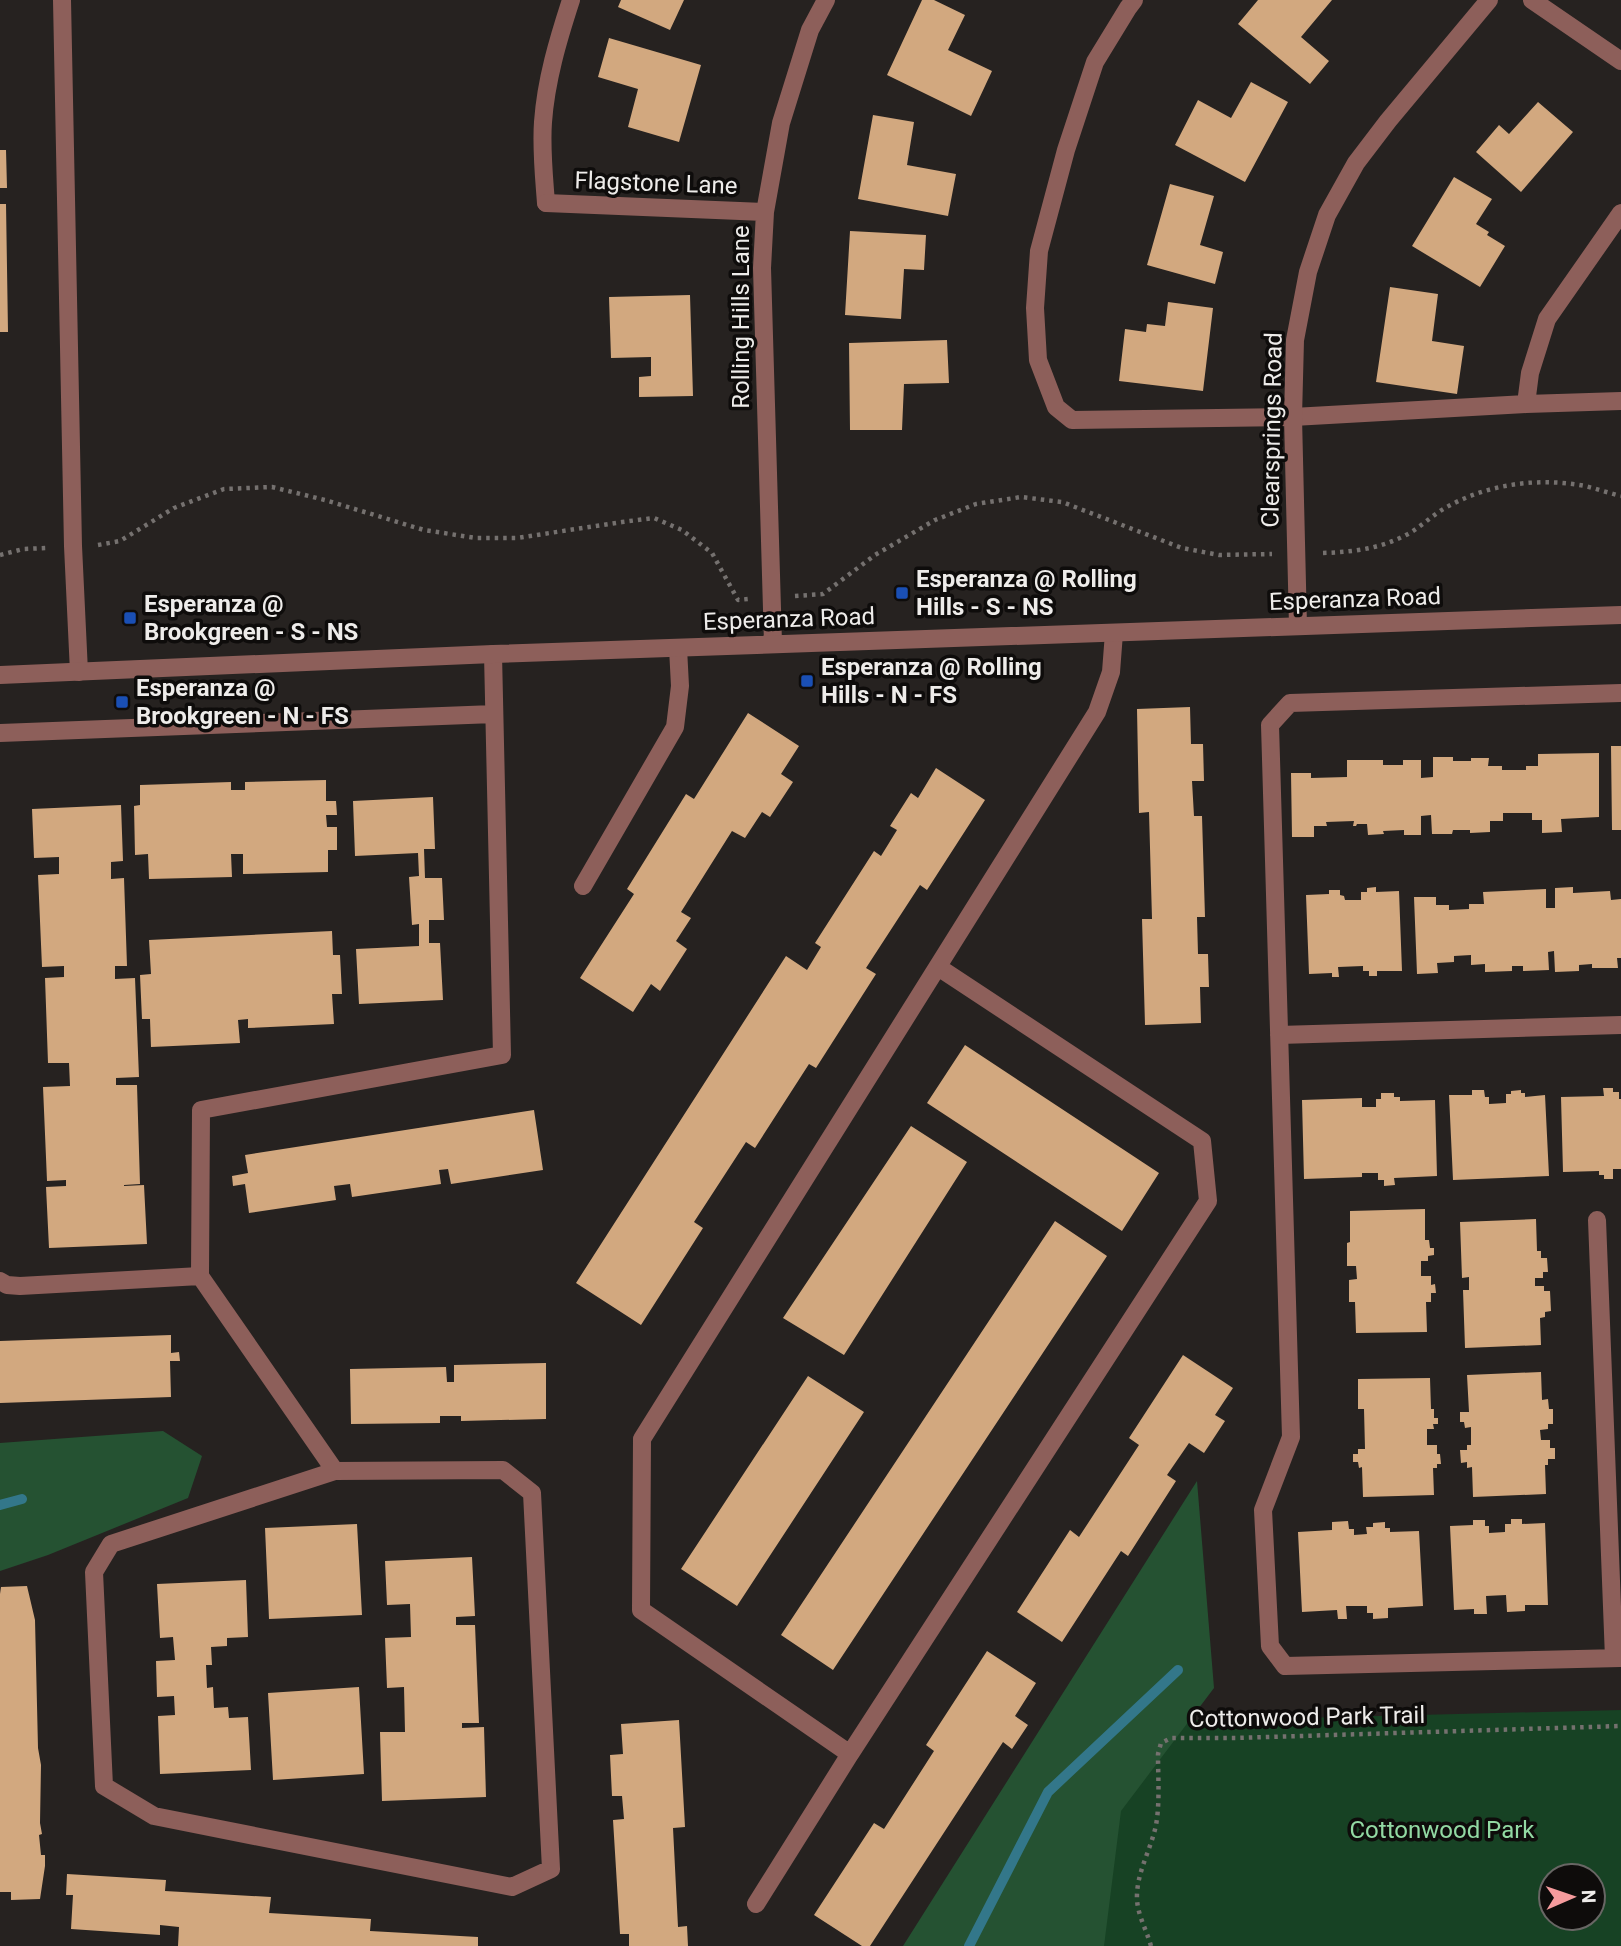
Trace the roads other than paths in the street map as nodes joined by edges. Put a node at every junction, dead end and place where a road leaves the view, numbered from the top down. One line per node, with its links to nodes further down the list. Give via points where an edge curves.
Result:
1 (62, 0): 19 (street)
2 (571, 0): 8 (street, Flagstone Lane, via 543,123 546,203)
3 (826, 0): 8 (street, Rolling Hills Lane, via 810,30 781,123)
4 (1134, 0): 12 (street, via 1095,62 1039,251 1038,360 1056,407 1072,420)
5 (1489, 0): 12 (street, Clearsprings Road, via 1356,163 1327,215 1308,272 1295,340)
6 (1532, 0): 7 (street)
7 (1621, 61)
8 (765, 212): 16 (street, Rolling Hills Lane, via 762,268)
9 (1621, 213): 11 (street, via 1547,319 1530,373)
10 (1621, 401): 11 (street)
11 (1526, 404): 12 (street)
12 (1293, 417): 14 (street, Clearsprings Road)
13 (1621, 615): 14 (street, Esperanza Road)
14 (1298, 626): 15 (street, Esperanza Road)
15 (1114, 632): 16 (street, Esperanza Road); 25 (street, via 1111,672 1097,712)
16 (773, 643): 17 (street, Esperanza Road)
17 (678, 648): 18 (street, Esperanza Road); 24 (street, via 675,727)
18 (493, 654): 19 (street, Esperanza Road); 22 (street)
19 (79, 672): 20 (street, Esperanza Road)
20 (0, 675)
21 (1621, 693): 27 (street, via 1290,703 1270,725)
22 (494, 714): 23 (street); 29 (street, via 502,1055 201,1110)
23 (0, 733)
24 (583, 886)
25 (938, 967): 33 (street, via 642,1439 642,1610); 33 (street, via 1202,1141 1208,1201)
26 (1621, 1025): 27 (street)
27 (1279, 1035): 32 (street, via 1291,1437 1263,1510 1270,1646 1285,1666)
28 (1597, 1220): 32 (street)
29 (200, 1276): 30 (street, via 20,1286); 31 (street)
30 (0, 1281)
31 (335, 1471): 31 (street, via 503,1470 532,1493 551,1869 512,1887 154,1816 104,1786 94,1572 111,1544)
32 (1618, 1658)
33 (850, 1754): 34 (street)
34 (756, 1904)

